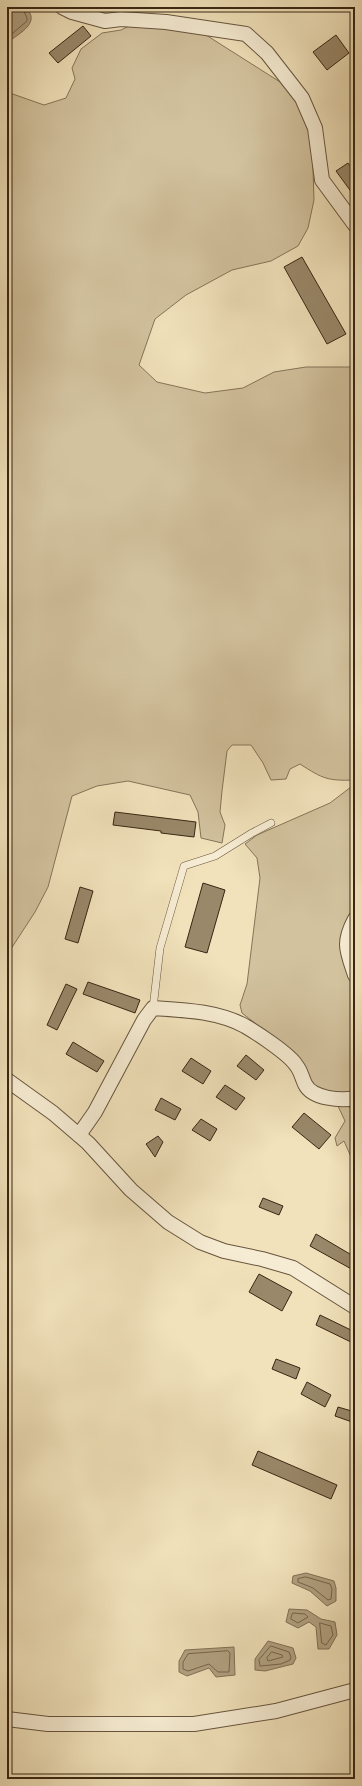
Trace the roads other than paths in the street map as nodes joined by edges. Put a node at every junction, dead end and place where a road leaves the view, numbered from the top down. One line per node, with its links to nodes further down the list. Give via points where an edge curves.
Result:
1 (62, 7): 2 (street, via 105,21 121,19 166,22 246,34 267,53 302,98 315,128 322,180)
2 (355, 224)
3 (271, 823): 6 (lane, via 216,856 184,866 160,948)
4 (355, 919): 5 (street, via 348,932 346,945)
5 (355, 975)
6 (153, 1008): 8 (street, via 214,1014 245,1026 296,1064 305,1086 311,1091 327,1098); 9 (street, via 144,1020 95,1112)
7 (7, 1080): 9 (street)
8 (355, 1098)
9 (79, 1135): 10 (street, via 131,1190 168,1222 200,1242 224,1251 293,1268)
10 (355, 1307)
11 (355, 1690): 12 (street, via 276,1711 194,1724 48,1724)
12 (7, 1719)

